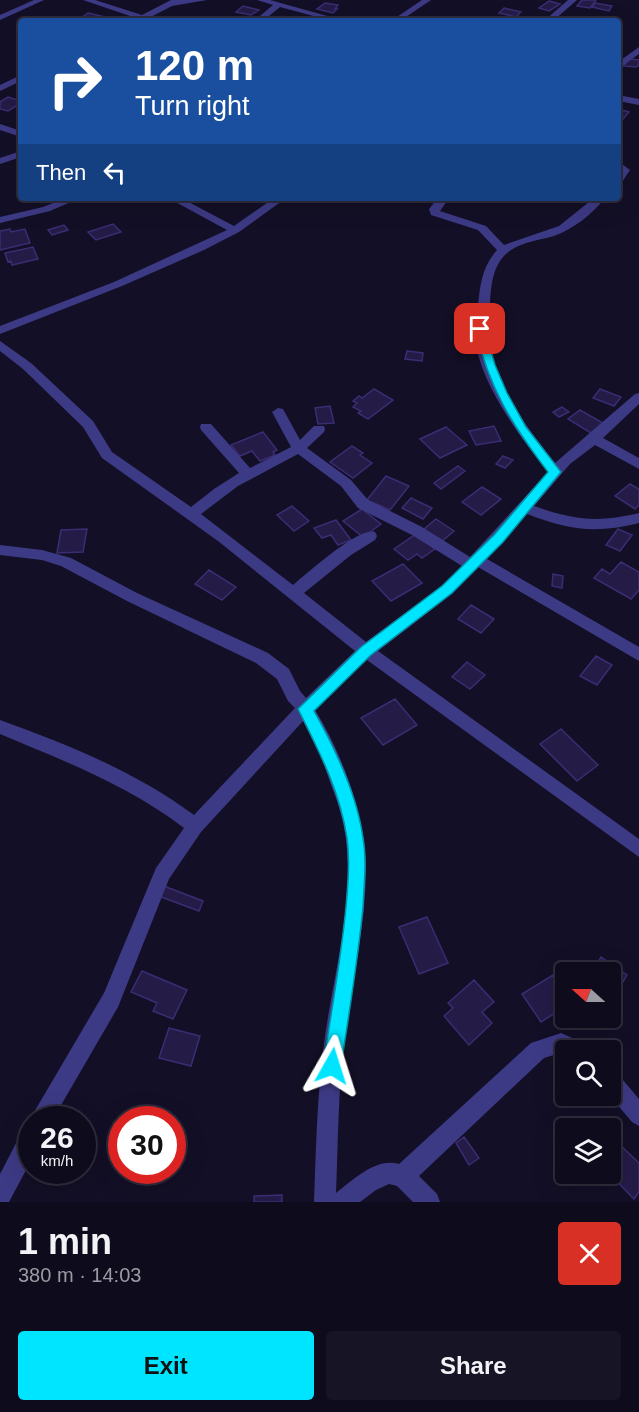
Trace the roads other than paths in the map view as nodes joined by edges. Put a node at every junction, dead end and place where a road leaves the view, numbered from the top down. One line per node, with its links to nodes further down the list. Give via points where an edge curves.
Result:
1 (40, 0): 10 (street)
2 (87, 0): 11 (street)
3 (177, 0): 8 (street)
4 (203, 0): 8 (street)
5 (261, 0): 9 (street)
6 (427, 0): 15 (street)
7 (573, 0): 16 (street)
8 (168, 4): 12 (street)
9 (277, 6): 13 (street); 14 (street)
10 (0, 18)
11 (137, 18)
12 (142, 18)
13 (262, 18)
14 (328, 18)
15 (400, 18)
16 (552, 18)
17 (639, 50): 18 (street)
18 (621, 64)
19 (18, 79): 20 (street)
20 (0, 88)
21 (621, 99): 22 (street)
22 (639, 102)
23 (0, 127): 24 (street)
24 (18, 130)
25 (18, 155): 26 (street)
26 (0, 161)
27 (621, 165): 28 (street)
28 (639, 168)
29 (66, 201): 34 (street)
30 (179, 201): 35 (street)
31 (277, 201): 35 (street)
32 (441, 201): 36 (street, via 435,213 482,228)
33 (597, 201): 36 (street, via 558,230)
34 (0, 220)
35 (234, 230): 37 (street, via 147,272)
36 (503, 250): 46 (street, via 494,260 483,290 483,345 521,429)
37 (0, 330)
38 (0, 345): 49 (street, via 88,424 107,455)
39 (639, 397): 43 (street)
40 (278, 412): 44 (street)
41 (206, 427): 47 (street)
42 (319, 429): 44 (street)
43 (594, 439): 45 (street); 46 (street)
44 (298, 448): 47 (street); 53 (street, via 346,483 363,504)
45 (639, 464)
46 (555, 472): 48 (street)
47 (248, 475): 49 (street, via 212,497)
48 (524, 508): 50 (street, via 574,526); 53 (street)
49 (192, 515): 54 (street)
50 (639, 518)
51 (370, 537): 54 (street)
52 (0, 550): 57 (street, via 66,562 262,658 283,674)
53 (475, 562): 55 (street, via 447,590); 56 (street)
54 (295, 592): 55 (street)
55 (366, 651): 57 (street); 60 (street)
56 (639, 655)
57 (306, 709): 59 (street); 68 (street, via 322,735 345,799 355,838 357,872 351,941 334,1043)
58 (0, 727): 59 (street, via 113,774 159,799)
59 (195, 826): 63 (street, via 162,874 111,1000)
60 (639, 849)
61 (555, 1045): 66 (street, via 538,1050)
62 (621, 1093): 64 (street)
63 (48, 1106)
64 (639, 1115)
65 (18, 1163): 67 (street)
66 (402, 1177): 69 (street, via 394,1173 379,1176); 70 (street)
67 (0, 1197)
68 (325, 1202)
69 (343, 1202)
70 (429, 1202)

